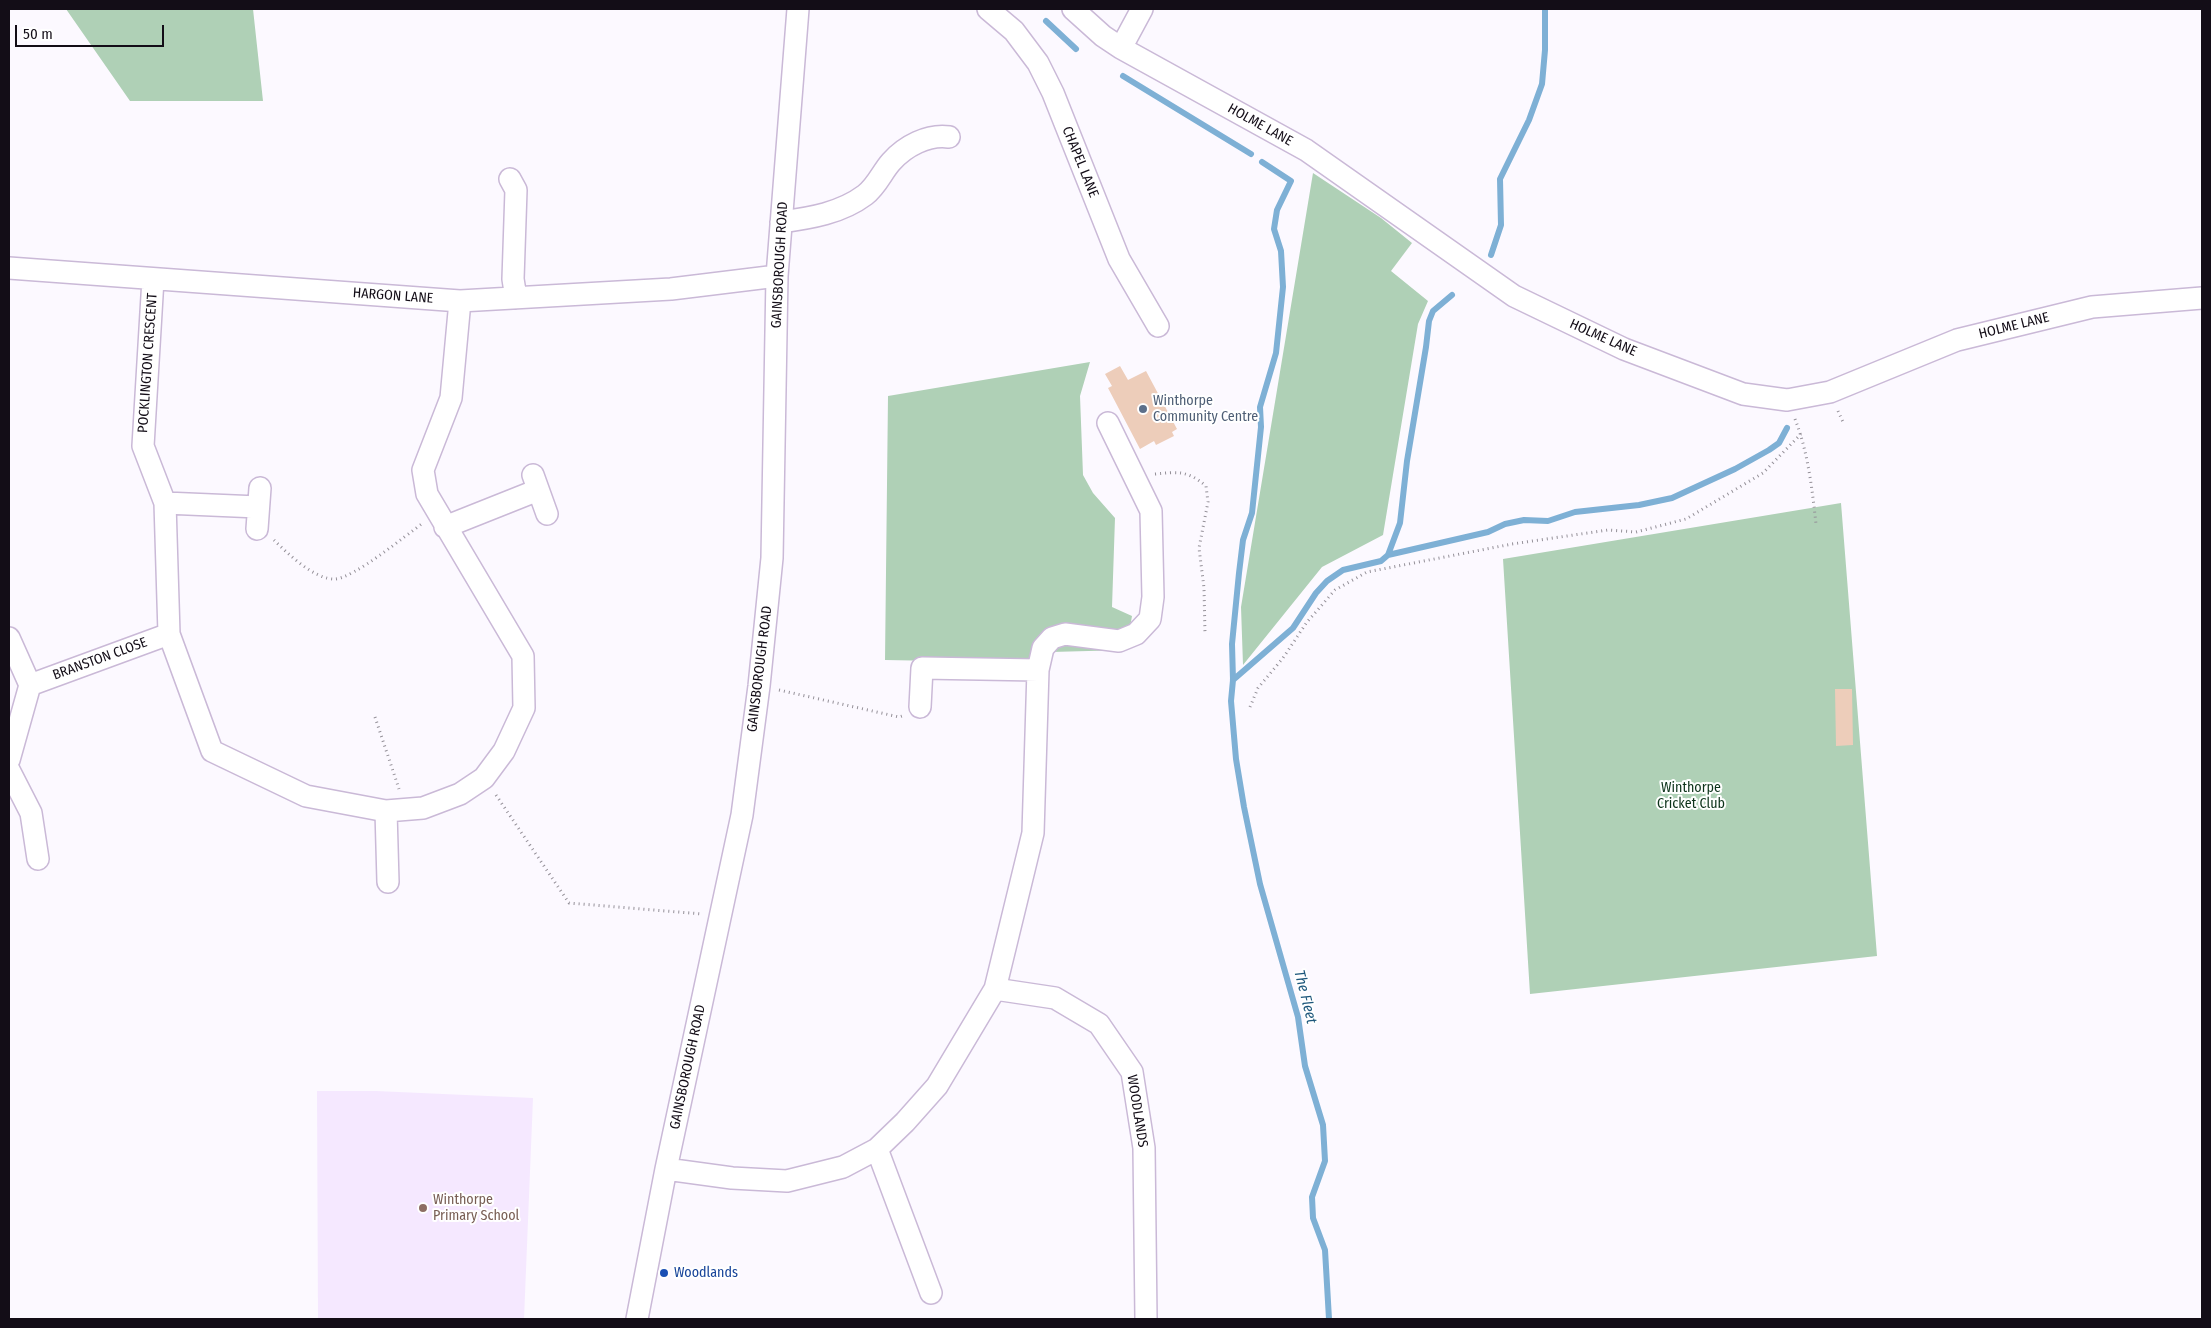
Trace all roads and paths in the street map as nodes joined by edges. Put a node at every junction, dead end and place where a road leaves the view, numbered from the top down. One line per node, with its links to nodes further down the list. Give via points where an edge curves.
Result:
1 (798, 9): 8 (street, GAINSBOROUGH ROAD)
2 (988, 9): 15 (street, CHAPEL LANE, via 1014,31 1038,63 1119,259)
3 (1073, 9): 5 (street, HOLME LANE)
4 (1142, 9): 5 (street)
5 (1121, 48): 16 (street, HOLME LANE, via 1306,150 1514,296 1642,356 1743,394)
6 (949, 137): 8 (street, via 929,138 910,147 890,164 866,194 853,203 820,216)
7 (510, 179): 12 (street, via 516,190 513,279)
8 (782, 222): 10 (street, GAINSBOROUGH ROAD)
9 (9, 268): 11 (street, HARGON LANE)
10 (777, 276): 12 (street, HARGON LANE, via 671,289); 31 (street, GAINSBOROUGH ROAD, via 772,558)
11 (153, 279): 14 (street, HARGON LANE); 21 (street, POCKLINGTON CRESCENT, via 143,446)
12 (516, 298): 14 (street, HARGON LANE)
13 (2202, 298): 16 (street, HOLME LANE, via 2092,307 1957,340 1830,392)
14 (460, 301): 23 (street, POCKLINGTON CRESCENT, via 451,398 423,470 427,494)
15 (1158, 326)
16 (1787, 400): 18 (path)
17 (1108, 424): 19 (street)
18 (1801, 434): 24 (path); 33 (path, via 1763,473 1686,519 1636,532 1608,530 1512,544 1366,572 1335,590 1307,622 1258,688)
19 (1133, 476): 27 (path, via 1179,472 1194,476 1206,486 1208,502 1199,548); 29 (street, via 1151,511 1153,598 1150,619 1136,634 1119,641 1065,634 1052,638 1043,648)
20 (259, 497): 21 (street); 23 (path, via 267,534 294,560 334,579 352,574); 25 (street)
21 (165, 503): 26 (street, POCKLINGTON CRESCENT)
22 (547, 514): 23 (street, via 536,482)
23 (441, 520): 37 (street, POCKLINGTON CRESCENT, via 523,656 524,708 504,751)
24 (1816, 524)
25 (257, 529)
26 (169, 634): 30 (street, BRANSTON CLOSE); 38 (street, POCKLINGTON CRESCENT, via 212,751 306,796)
27 (1205, 634)
28 (9, 638): 30 (street)
29 (1038, 670): 32 (street, via 922,668); 42 (street, via 1032,833)
30 (30, 685): 35 (street)
31 (759, 686): 32 (path, via 900,717); 41 (street, GAINSBOROUGH ROAD, via 742,815)
32 (920, 707)
33 (1250, 707)
34 (375, 717): 38 (path)
35 (9, 760)
36 (9, 770): 39 (street, via 31,813)
37 (484, 778): 38 (street, POCKLINGTON CRESCENT, via 460,794 424,808); 41 (path, via 569,903)
38 (395, 810): 40 (street)
39 (38, 859)
40 (388, 882)
41 (720, 916): 44 (street, GAINSBOROUGH ROAD)
42 (995, 989): 43 (street, via 937,1086); 47 (street, WOODLANDS, via 1055,998 1100,1024 1132,1072 1144,1148)
43 (877, 1150): 44 (street, via 843,1167 787,1181 732,1178); 45 (street)
44 (666, 1168): 46 (street, GAINSBOROUGH ROAD)
45 (931, 1293)
46 (637, 1319)
47 (1146, 1319)

